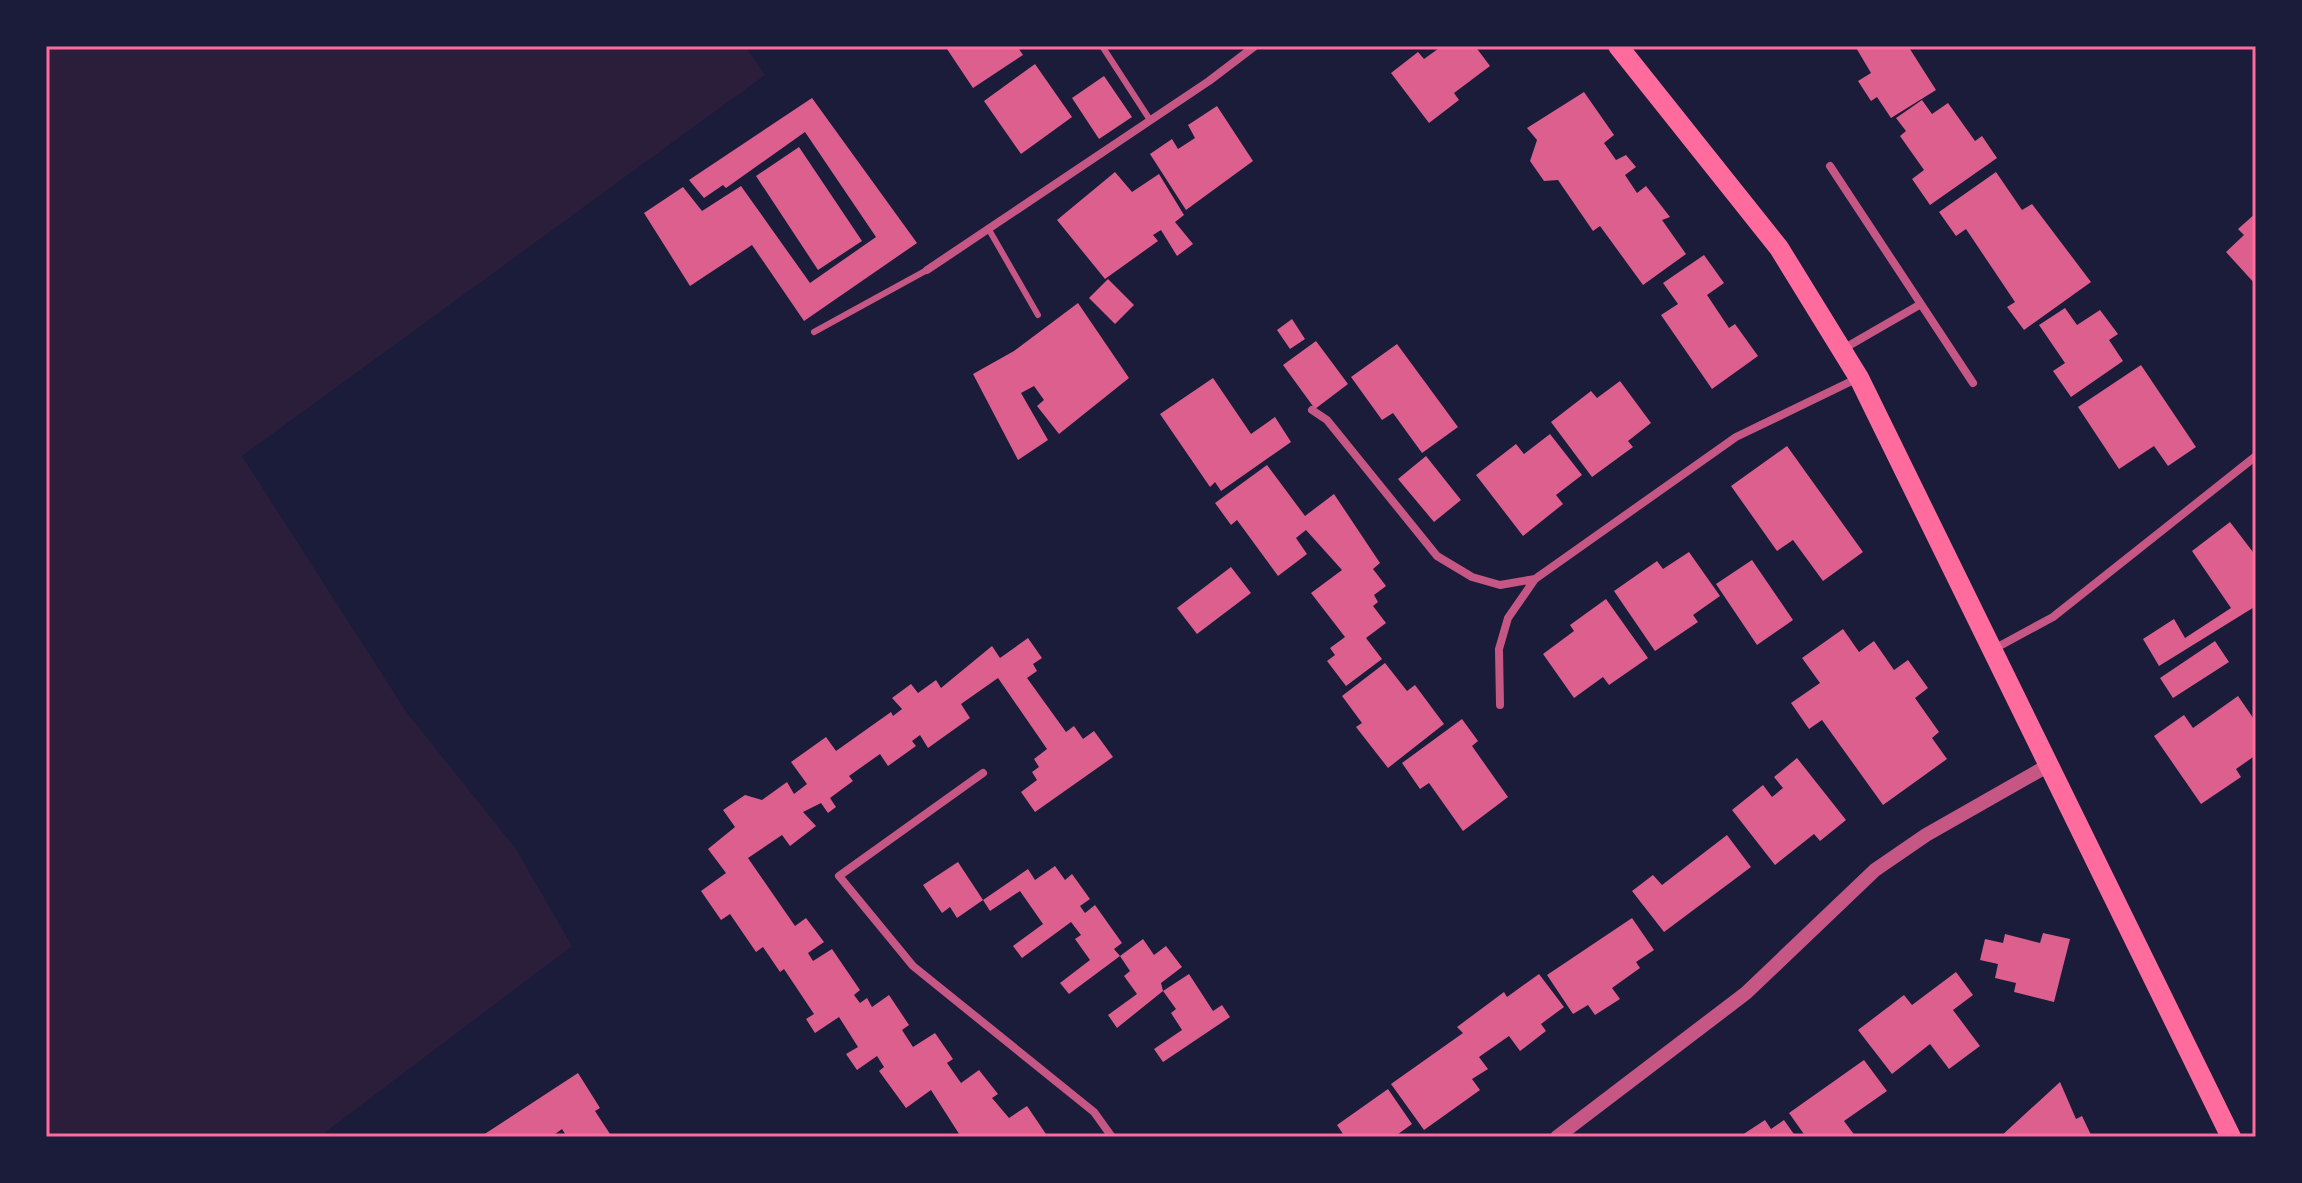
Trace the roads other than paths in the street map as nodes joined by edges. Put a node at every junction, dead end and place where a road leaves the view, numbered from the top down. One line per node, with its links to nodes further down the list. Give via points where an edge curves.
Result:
1 (1102, 46): 4 (lane)
2 (1255, 46): 4 (street)
3 (1618, 46): 11 (main road, via 1779,248)
4 (1150, 120): 6 (street)
5 (1830, 166): 8 (street)
6 (988, 228): 7 (street); 9 (lane)
7 (927, 270): 10 (lane)
8 (1921, 304): 11 (street); 13 (street)
9 (1038, 315)
10 (814, 332)
11 (1842, 349): 12 (main road)
12 (1859, 378): 16 (street, via 1736,437); 17 (main road)
13 (1973, 383)
14 (1312, 410): 16 (street, via 1327,420 1437,556 1472,577 1500,585)
15 (2256, 456): 17 (street, via 2053,617)
16 (1535, 579): 18 (street, via 1508,618 1499,649)
17 (1993, 649): 19 (main road)
18 (1500, 705)
19 (2049, 765): 22 (street, via 1875,870 1746,993); 23 (main road)
20 (983, 773): 21 (street, via 839,876 913,966 1094,1112)
21 (1112, 1137)
22 (1557, 1137)
23 (2231, 1137)

